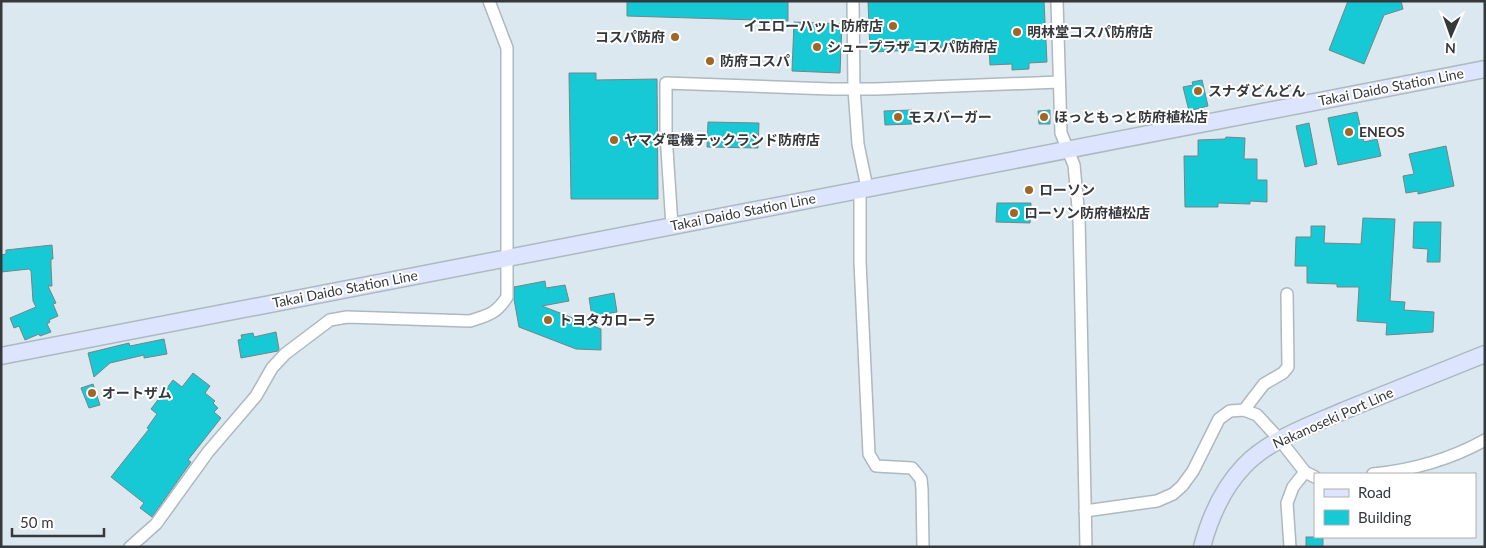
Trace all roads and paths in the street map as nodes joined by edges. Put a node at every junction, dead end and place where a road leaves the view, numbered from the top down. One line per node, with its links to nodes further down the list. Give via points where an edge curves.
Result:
1 (489, 1): 10 (street, via 507,48)
2 (853, 1): 6 (street)
3 (1057, 1): 5 (street)
4 (1485, 69): 7 (main road, Takai Daido Station Line)
5 (1059, 82): 6 (street); 7 (street, via 1061,133)
6 (854, 89): 8 (street); 9 (street, via 666,83)
7 (1068, 150): 8 (main road, Takai Daido Station Line); 19 (street, via 1074,166 1078,218)
8 (864, 189): 9 (main road, Takai Daido Station Line); 21 (street, via 860,262 870,454 876,466 912,468 921,479)
9 (672, 226): 10 (main road, Takai Daido Station Line)
10 (505, 258): 13 (main road, Takai Daido Station Line); 20 (street, via 506,297 500,308 488,315 458,322 347,317 330,320 285,354 156,524)
11 (1287, 294): 14 (street, via 1288,367 1264,384)
12 (1485, 354): 15 (main road, Nakanoseki Port Line, via 1407,384)
13 (1, 356)
14 (1244, 410): 15 (street, via 1257,415); 19 (street, via 1230,412 1219,419 1192,471 1173,494 1157,501)
15 (1280, 440): 18 (street); 23 (main road, Nakanoseki Port Line, via 1244,466 1225,490 1213,511)
16 (1485, 440): 17 (street, via 1452,456)
17 (1382, 473)
18 (1310, 474): 24 (street, via 1293,487 1287,503)
19 (1085, 510): 22 (street)
20 (130, 547)
21 (923, 547)
22 (1086, 547)
23 (1202, 547)
24 (1290, 547)

